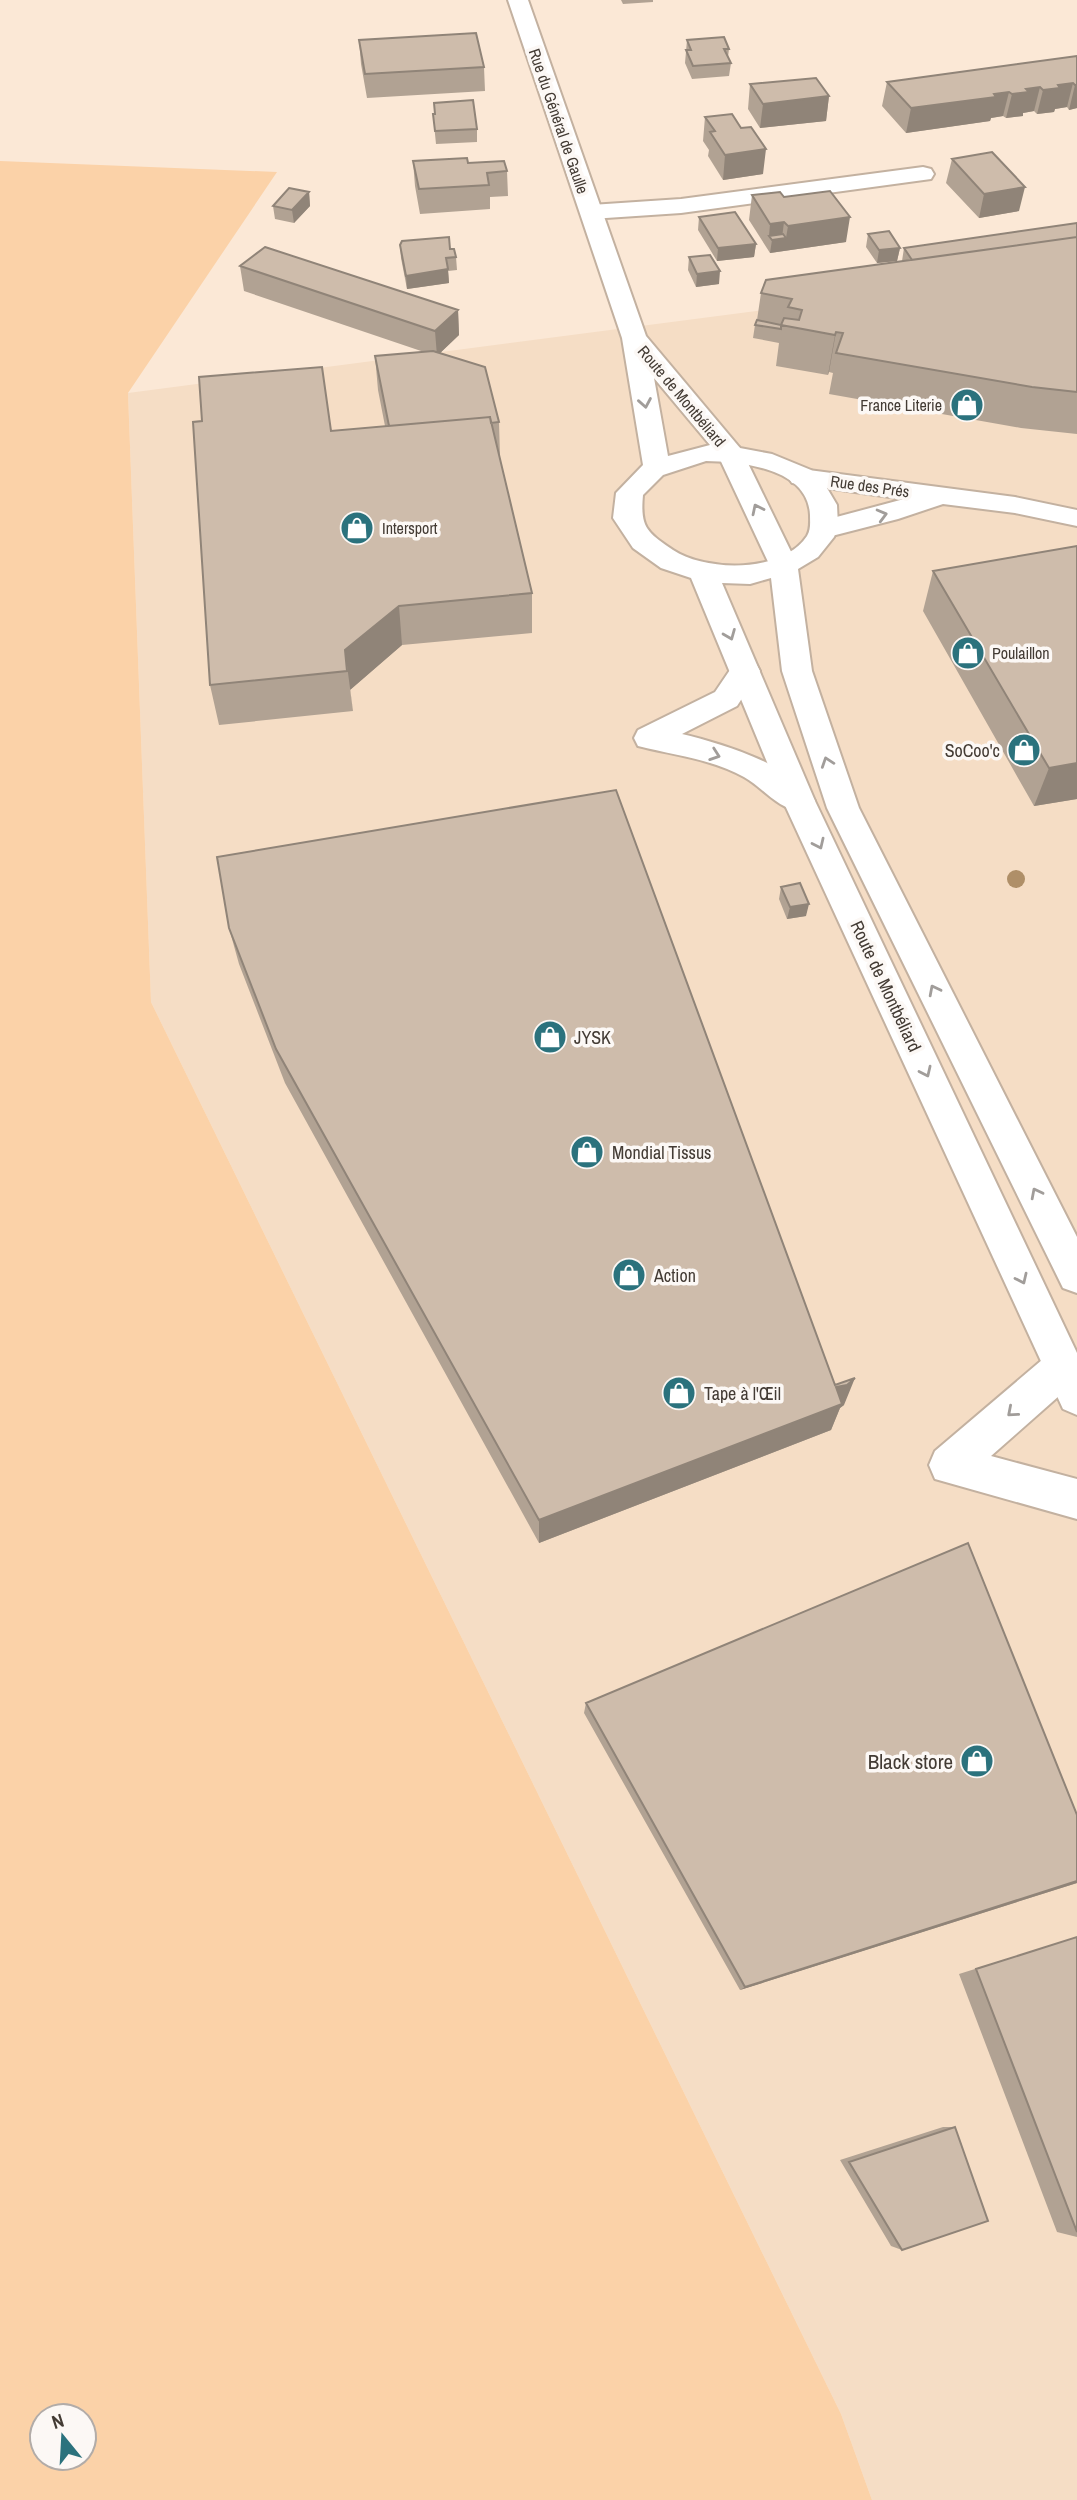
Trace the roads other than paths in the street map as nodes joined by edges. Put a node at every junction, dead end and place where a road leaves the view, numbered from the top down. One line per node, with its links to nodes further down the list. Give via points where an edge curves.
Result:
1 (518, 0): 3 (main road, Rue du Général de Gaulle)
2 (923, 174): 3 (main road, via 681,206)
3 (591, 212): 4 (main road, Rue du Général de Gaulle)
4 (600, 242): 5 (main road, Route de Montbéliard)
5 (634, 338): 6 (main road, Route de Montbéliard); 7 (main road, Route de Montbéliard, one-way to 7)
6 (730, 453): 7 (main road, via 704,453); 8 (main road, via 768,461); 12 (main road, Route de Montbéliard, one-way to 6)
7 (657, 467): 13 (main road, via 639,480 628,497 626,515 633,534 649,551)
8 (801, 477): 9 (main road, Rue des Prés); 11 (main road, via 817,493 825,511)
9 (939, 496): 10 (main road, Rue des Prés); 11 (main road, Rue des Prés, one-way to 9)
10 (1077, 518)
11 (824, 529): 12 (main road, via 816,544)
12 (783, 566): 13 (main road, via 740,574); 16 (main road, one-way to 12, via 843,807 797,671)
13 (702, 572): 14 (main road, Route de Montbéliard, one-way to 14)
14 (745, 670): 15 (main road, Route de Montbéliard); 15 (main road, one-way to 15, via 726,699 649,737 755,769)
15 (799, 801): 17 (main road, Route de Montbéliard, one-way to 17)
16 (1077, 1276)
17 (1070, 1382): 18 (main road, one-way to 18, via 950,1465)
18 (1077, 1499)

